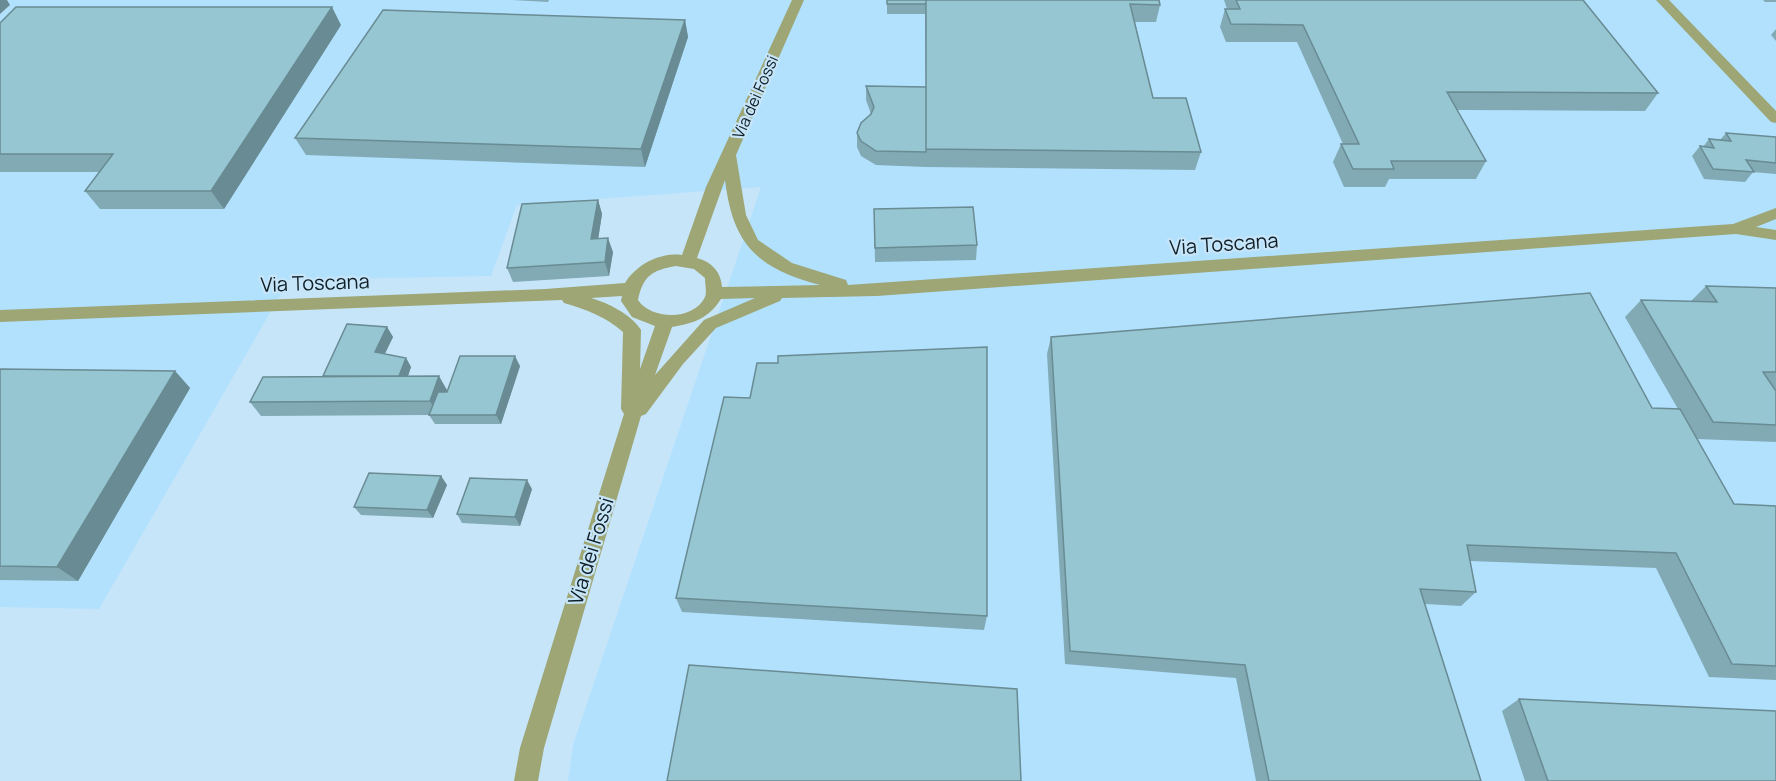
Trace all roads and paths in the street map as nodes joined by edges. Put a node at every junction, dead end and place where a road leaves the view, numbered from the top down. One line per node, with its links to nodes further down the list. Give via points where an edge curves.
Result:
1 (798, 0): 4 (street, Via dei Fossi)
2 (1662, 0): 3 (street)
3 (1776, 119)
4 (729, 156): 8 (street, Via dei Fossi); 10 (street, via 746,234 771,260 808,278)
5 (1776, 213): 6 (street, Via Toscana)
6 (1736, 229): 7 (street, Via Toscana); 10 (street, Via Toscana)
7 (1776, 235)
8 (688, 261): 9 (street, via 652,266 635,280); 11 (street, via 707,269 716,284)
9 (631, 289): 13 (street, Via Toscana); 15 (street, via 633,308 652,320)
10 (877, 290): 12 (street, Via Toscana)
11 (716, 293): 12 (street, Via Toscana); 15 (street, via 697,314)
12 (783, 293): 16 (street, via 710,324 677,359)
13 (545, 296): 14 (street, Via Toscana); 16 (street, via 585,302 611,311 632,330)
14 (0, 316)
15 (665, 322): 16 (street, Via dei Fossi)
16 (630, 422): 17 (street, Via dei Fossi, via 532,748)
17 (526, 781)

